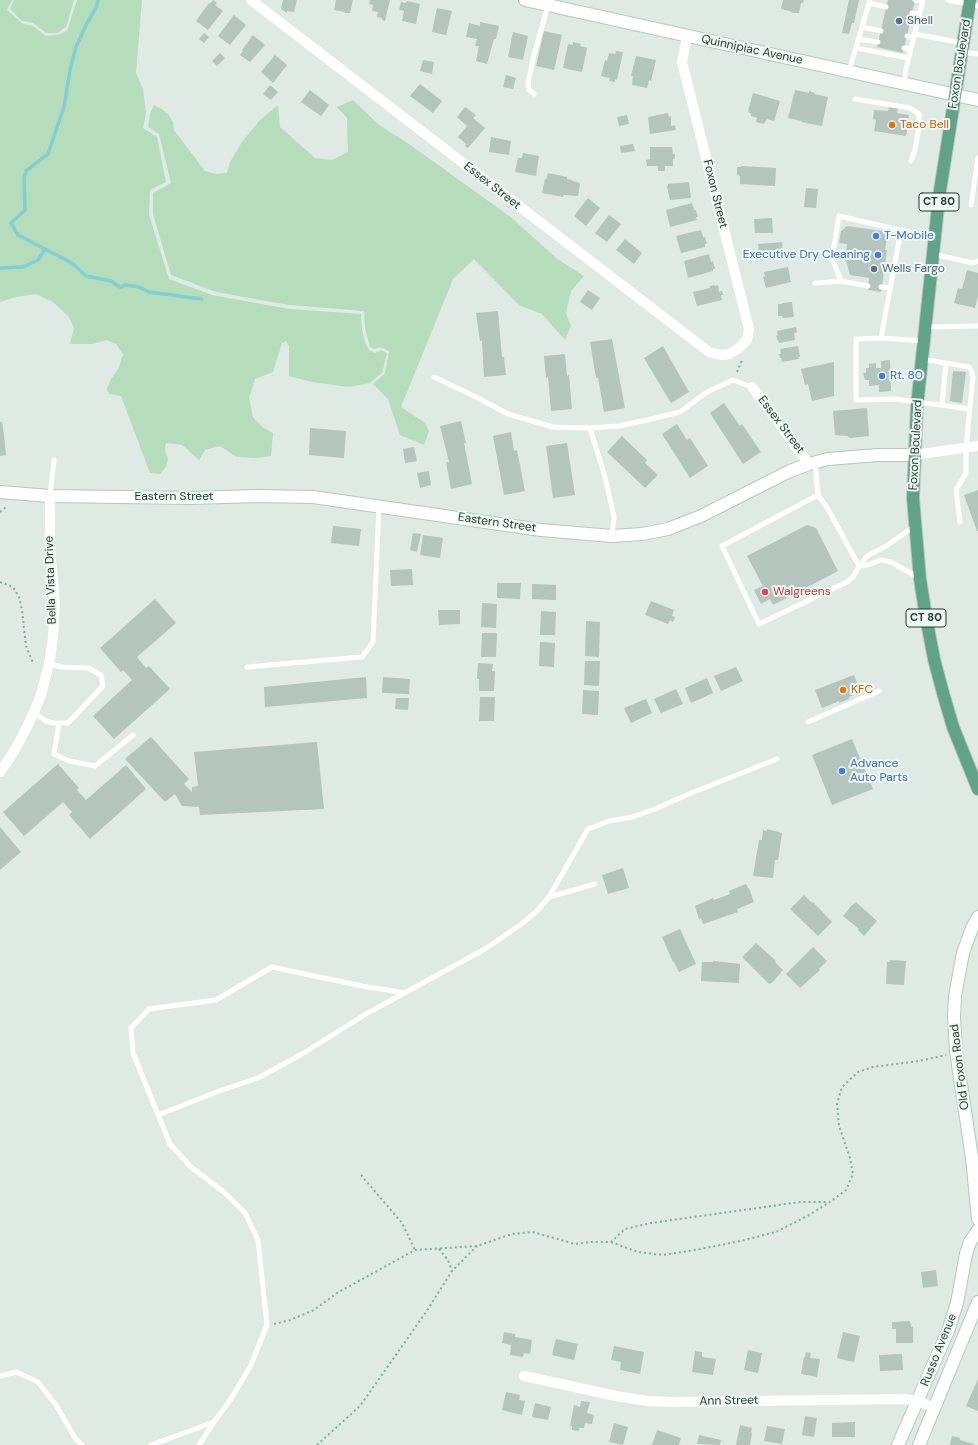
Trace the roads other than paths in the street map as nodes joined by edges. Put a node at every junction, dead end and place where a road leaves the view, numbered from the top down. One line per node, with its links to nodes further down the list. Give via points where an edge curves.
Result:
1 (251, 0): 47 (street, Essex Street, via 709,352 729,354)
2 (525, 0): 8 (street, Quinnipiac Avenue)
3 (915, 0): 6 (lane)
4 (948, 0): 7 (lane)
5 (869, 1): 9 (lane); 12 (lane)
6 (923, 1): 11 (lane)
7 (972, 3): 21 (main road, Foxon Boulevard / CT 80)
8 (548, 5): 14 (street, Quinnipiac Avenue); 27 (lane, via 528,83 529,90)
9 (886, 7)
10 (912, 13): 11 (lane)
11 (919, 14): 16 (lane)
12 (862, 27): 13 (lane); 17 (lane)
13 (880, 31)
14 (686, 36): 25 (street, Quinnipiac Avenue); 47 (street, Foxon Street, via 682,62 749,329 747,340)
15 (907, 36): 16 (lane)
16 (914, 36): 21 (lane); 22 (lane)
17 (858, 39): 18 (lane); 19 (lane)
18 (878, 42)
19 (856, 48): 24 (lane); 25 (lane)
20 (904, 48): 22 (lane)
21 (962, 48): 23 (lane); 28 (main road, Foxon Boulevard / CT 80)
22 (910, 50): 24 (lane)
23 (978, 54)
24 (908, 58): 26 (lane)
25 (849, 71): 26 (street, Quinnipiac Avenue)
26 (904, 83): 28 (street, Quinnipiac Avenue)
27 (534, 94)
28 (955, 94): 30 (street, Quinnipiac Avenue); 35 (main road, Foxon Boulevard / CT 80)
29 (855, 100): 32 (lane, via 910,108 919,114 915,150)
30 (978, 100)
31 (978, 158): 33 (lane)
32 (911, 161)
33 (971, 205)
34 (901, 230): 35 (lane); 38 (lane, via 839,216 832,258); 42 (lane)
35 (935, 238): 36 (main road, Foxon Boulevard / CT 80)
36 (933, 254): 37 (lane, via 973,263); 44 (main road, Foxon Boulevard / CT 80)
37 (978, 261)
38 (841, 281): 39 (lane); 40 (lane)
39 (815, 283)
40 (868, 286)
41 (881, 287): 42 (lane)
42 (890, 288): 45 (lane)
43 (978, 326): 44 (lane)
44 (925, 327): 46 (main road, Foxon Boulevard / CT 80)
45 (881, 338): 46 (lane); 52 (lane, via 856,339 856,400 895,399)
46 (923, 341): 48 (main road, Foxon Boulevard / CT 80)
47 (739, 348)
48 (922, 359): 49 (lane); 52 (main road, Foxon Boulevard / CT 80)
49 (946, 363): 53 (lane); 54 (lane, via 969,367 972,372)
50 (434, 377): 55 (lane, via 527,421 553,427)
51 (752, 387): 55 (lane, via 733,380 707,392 680,412 619,426); 60 (street, Essex Street)
52 (917, 402): 53 (lane); 58 (main road, Foxon Boulevard / CT 80)
53 (942, 405): 54 (lane)
54 (970, 409): 57 (lane)
55 (590, 428): 67 (lane, via 614,517)
56 (978, 446): 57 (street, Eastern Street)
57 (966, 448): 58 (street, Eastern Street); 65 (lane, via 966,473 956,490)
58 (914, 454): 60 (street, Eastern Street, via 828,459); 66 (main road, Foxon Boulevard / CT 80, via 913,498)
59 (54, 460): 63 (lane)
60 (812, 464): 62 (lane); 67 (street, Eastern Street, via 790,471 701,516 675,526 642,534)
61 (0, 492): 63 (street, Eastern Street)
62 (818, 495): 68 (lane, via 828,508); 68 (lane, via 722,546 759,624 847,582)
63 (50, 496): 64 (street, Eastern Street, via 313,497); 70 (street, Bella Vista Drive, via 50,548 55,602)
64 (379, 506): 67 (street, Eastern Street, via 541,530); 71 (lane, via 373,642 362,657)
65 (960, 522)
66 (916, 525): 68 (lane, via 867,556); 69 (main road, Foxon Boulevard / CT 80)
67 (612, 536)
68 (859, 566): 69 (lane, via 881,560 890,562)
69 (920, 579): 79 (main road, Foxon Boulevard / CT 80, via 943,693 953,727)
70 (49, 664): 73 (street, Bella Vista Drive); 75 (lane, via 88,668 101,674 103,686 68,723)
71 (247, 667)
72 (879, 691): 74 (lane)
73 (34, 712): 75 (lane, via 46,721); 78 (street, Bella Vista Drive, via 19,743)
74 (808, 722)
75 (59, 723): 76 (lane, via 54,754 69,761 95,766)
76 (134, 736)
77 (777, 759): 81 (lane, via 655,809 588,829)
78 (0, 772)
79 (978, 789)
80 (595, 884): 81 (lane)
81 (549, 897): 83 (lane, via 536,912 485,949)
82 (978, 917): 85 (street, Old Foxon Road, via 962,953 954,1017 956,1051)
83 (404, 993): 84 (lane, via 258,1078); 84 (lane, via 272,967 216,1000 149,1009 131,1028 133,1053)
84 (158, 1115): 92 (lane, via 170,1144 191,1167 225,1193 245,1214 258,1240 267,1325 251,1365)
85 (978, 1219)
86 (978, 1230): 90 (street, Russo Avenue, via 966,1254 957,1303 948,1331)
87 (978, 1302): 91 (street, Russo Avenue)
88 (0, 1376): 93 (lane, via 16,1372 38,1382)
89 (524, 1376): 90 (street, Ann Street, via 647,1401)
90 (918, 1401): 91 (street, Ann Street); 96 (street, Russo Avenue)
91 (935, 1408): 97 (street, Russo Avenue)
92 (214, 1422): 94 (lane); 95 (lane)
93 (82, 1445)
94 (151, 1445)
95 (199, 1445)
96 (898, 1445)
97 (919, 1445)

